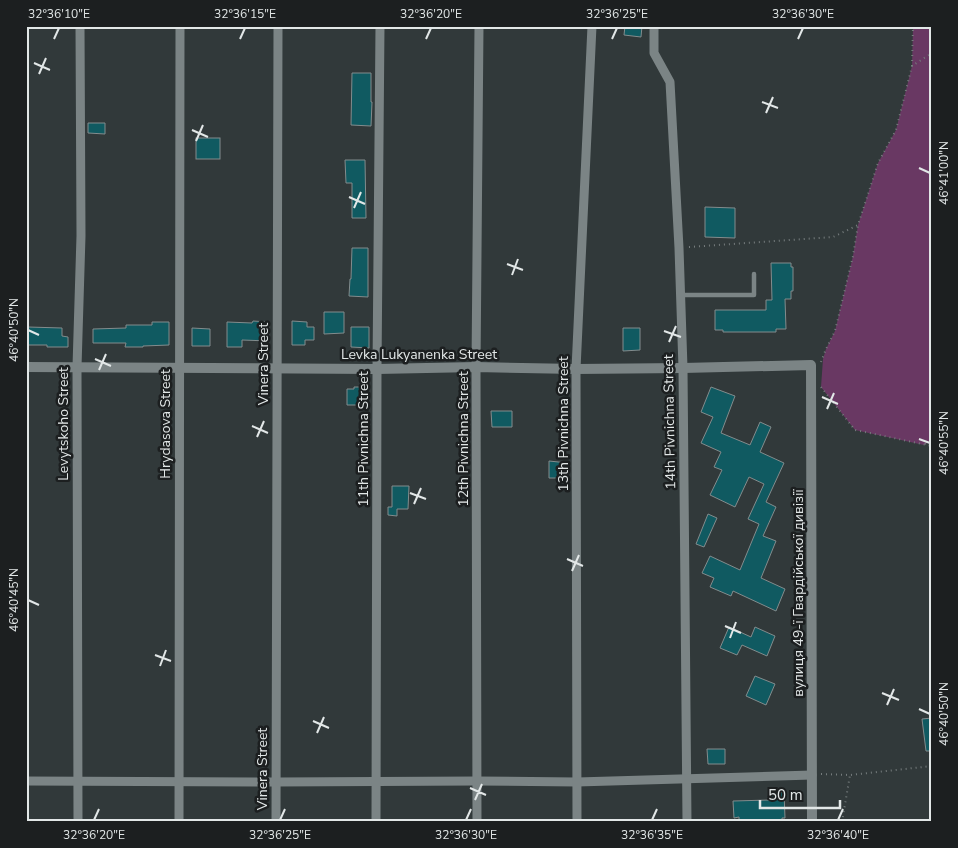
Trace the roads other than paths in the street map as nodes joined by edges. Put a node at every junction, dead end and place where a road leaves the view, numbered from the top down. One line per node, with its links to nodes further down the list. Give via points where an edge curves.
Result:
1 (80, 26): 12 (street, Levytskoho Street, via 81,236)
2 (180, 26): 14 (street, Hrydasova Street)
3 (278, 26): 15 (street, Vinera Street)
4 (380, 26): 16 (street, 11th Pivnichna Street)
5 (479, 26): 13 (street, 12th Pivnichna Street)
6 (592, 26): 18 (street, 13th Pivnichna Street)
7 (654, 26): 9 (street, 14th Pivnichna Street, via 654,54 670,82)
8 (754, 274): 9 (lane, via 754,295)
9 (680, 295): 17 (street, 14th Pivnichna Street)
10 (816, 365): 17 (street, Levka Lukyanenka Street); 19 (street, вулиця 49-ї Гвардійської дивізії)
11 (26, 367): 12 (street, Levka Lukyanenka Street)
12 (77, 367): 14 (street, Levka Lukyanenka Street); 23 (street, Levytskoho Street)
13 (476, 367): 16 (street, Levka Lukyanenka Street); 18 (street, Levka Lukyanenka Street); 21 (street, 12th Pivnichna Street)
14 (178, 368): 15 (street, Levka Lukyanenka Street); 24 (street, Hrydasova Street)
15 (277, 368): 16 (street, Levka Lukyanenka Street); 25 (street, Vinera Street)
16 (377, 368): 26 (street, 11th Pivnichna Street)
17 (683, 368): 18 (street, Levka Lukyanenka Street); 20 (street, 14th Pivnichna Street)
18 (576, 369): 27 (street, 13th Pivnichna Street)
19 (812, 775): 20 (street); 35 (street, вулиця 49-ї Гвардійської дивізії)
20 (686, 778): 27 (street); 34 (street, 14th Pivnichna Street)
21 (477, 780): 26 (street); 27 (street); 32 (street, 12th Pivnichna Street)
22 (26, 781): 23 (street)
23 (78, 781): 24 (street); 28 (street, Levytskoho Street)
24 (179, 782): 25 (street); 29 (street, Hrydasova Street)
25 (276, 782): 26 (street); 30 (street, Vinera Street)
26 (376, 782): 31 (street, 11th Pivnichna Street)
27 (577, 782): 33 (street, 13th Pivnichna Street)
28 (78, 822)
29 (179, 822)
30 (276, 822)
31 (376, 822)
32 (477, 822)
33 (577, 822)
34 (687, 822)
35 (812, 822)

